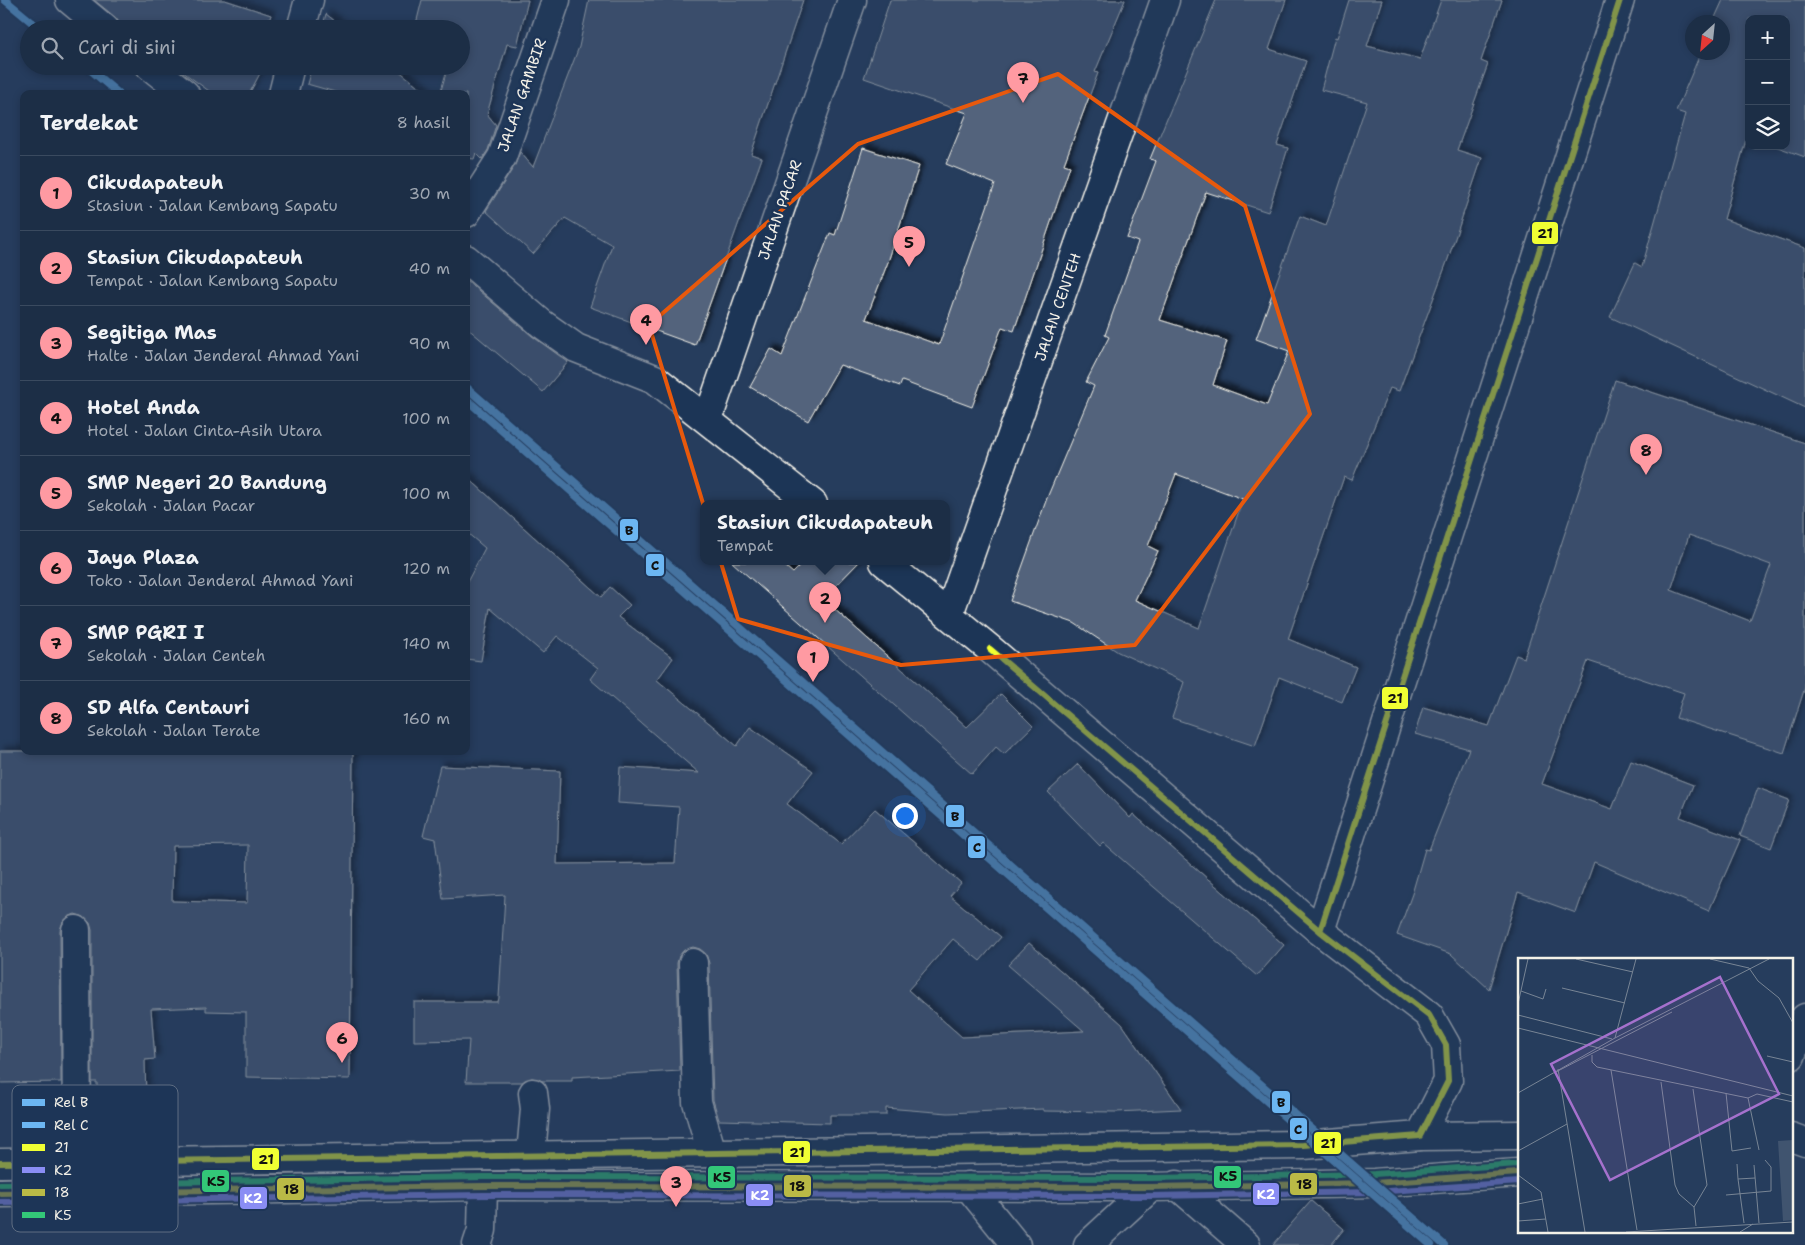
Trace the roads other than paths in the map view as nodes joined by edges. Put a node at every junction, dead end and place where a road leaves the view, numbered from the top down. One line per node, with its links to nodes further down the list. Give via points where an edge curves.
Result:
1 (70, 0): 7 (street)
2 (308, 0): 8 (street)
3 (556, 0): 13 (street, JALAN GAMBIR, via 502,156)
4 (852, 0): 15 (street, JALAN PACAR)
5 (1165, 0): 18 (street, JALAN CENTEH)
6 (1620, 0): 20 (street)
7 (94, 20)
8 (302, 20)
9 (161, 75): 11 (street)
10 (287, 75): 12 (street)
11 (180, 90)
12 (283, 90)
13 (470, 207)
14 (470, 262): 15 (street, via 542,324 576,348 655,379)
15 (708, 419): 16 (street)
16 (808, 500)
17 (888, 565): 18 (street)
18 (949, 614): 20 (street)
19 (76, 930): 24 (street)
20 (1320, 931): 27 (street, via 1429,1015 1446,1045 1448,1080)
21 (694, 963): 31 (street, via 697,1102)
22 (1805, 1018): 23 (street)
23 (1792, 1053)
24 (77, 1085)
25 (533, 1094): 32 (street)
26 (1518, 1135): 27 (street)
27 (1420, 1136): 31 (street, via 1303,1145)
28 (1792, 1137): 29 (street)
29 (1805, 1142)
30 (1805, 1151): 33 (street)
31 (712, 1153): 32 (street)
32 (531, 1154): 34 (street)
33 (1792, 1156)
34 (212, 1159): 35 (street); 40 (street)
35 (178, 1160)
36 (1518, 1172): 39 (street, via 1374,1182)
37 (482, 1186): 38 (street); 40 (street); 42 (street, via 482,1230)
38 (968, 1186): 39 (street); 43 (street)
39 (1164, 1186): 44 (street); 45 (street)
40 (213, 1188): 41 (street)
41 (178, 1189)
42 (477, 1245)
43 (1016, 1245)
44 (1088, 1245)
45 (1246, 1245)

